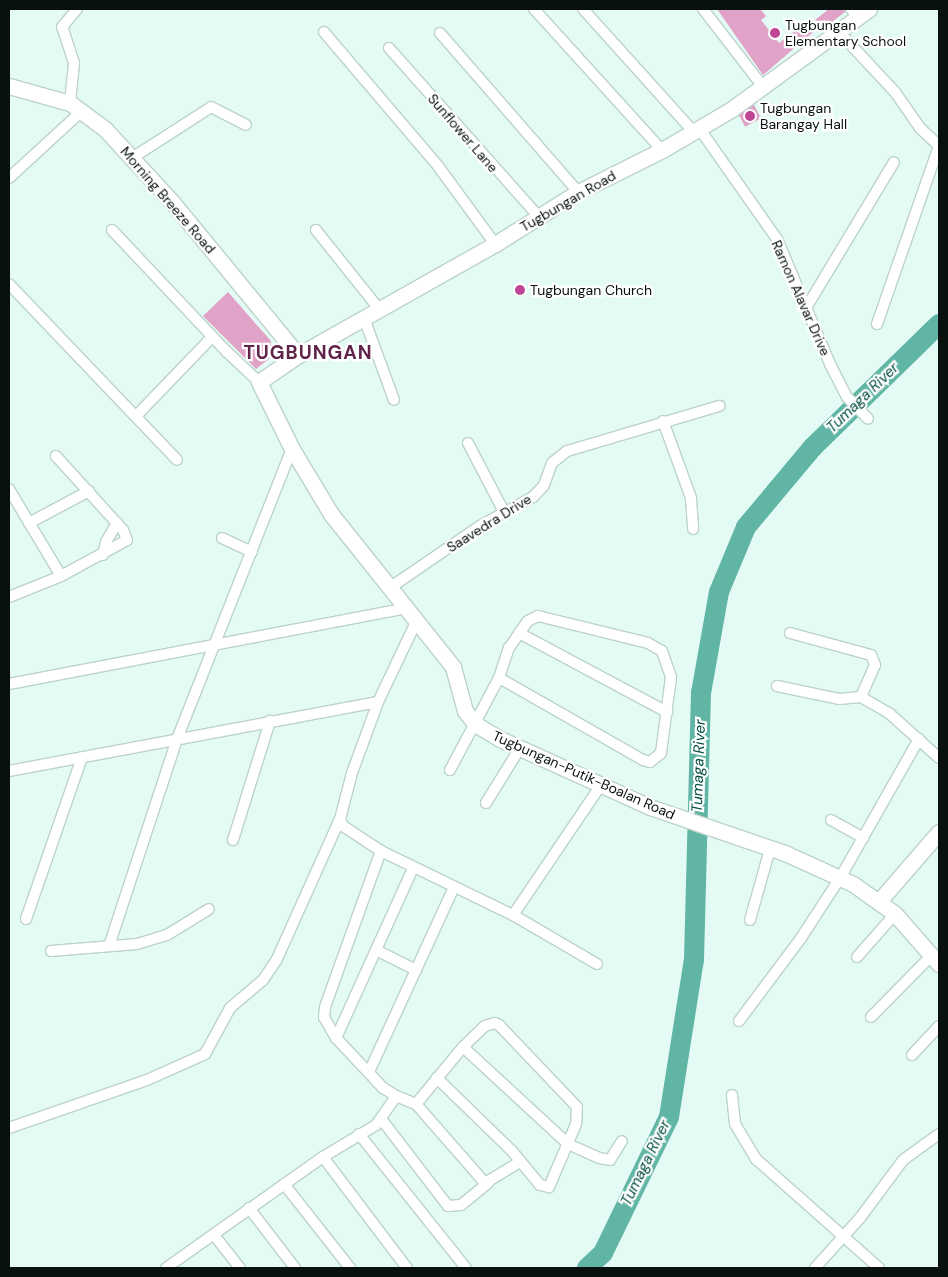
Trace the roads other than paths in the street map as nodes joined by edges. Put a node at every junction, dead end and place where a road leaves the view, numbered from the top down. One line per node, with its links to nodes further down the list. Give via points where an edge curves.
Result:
1 (77, 9): 12 (street, via 62,27 74,63)
2 (534, 9): 16 (street)
3 (583, 9): 14 (street, Ramon Alavar Drive)
4 (703, 9): 11 (street)
5 (859, 11): 7 (main road, Tugbungan Road)
6 (324, 32): 24 (street, via 438,166)
7 (839, 32): 11 (main road, Tugbungan Road); 15 (street, via 890,86 920,128)
8 (440, 33): 20 (street)
9 (389, 48): 21 (street, Sunflower Lane)
10 (9, 86): 12 (main road, Morning Breeze Road)
11 (764, 88): 14 (main road, Tugbungan Road)
12 (76, 107): 17 (main road, Morning Breeze Road); 19 (street)
13 (246, 125): 17 (street, via 211,107)
14 (696, 130): 16 (main road, Tugbungan Road); 26 (street, Ramon Alavar Drive, via 776,239)
15 (939, 146): 29 (street)
16 (662, 150): 20 (main road, Tugbungan Road)
17 (132, 158): 31 (main road, Morning Breeze Road)
18 (894, 162): 26 (street)
19 (9, 178)
20 (578, 192): 21 (main road, Tugbungan Road)
21 (538, 216): 24 (main road, Tugbungan Road)
22 (112, 230): 30 (street)
23 (316, 230): 27 (street)
24 (494, 244): 27 (main road, Tugbungan Road)
25 (9, 284): 35 (street)
26 (806, 308): 36 (street, Ramon Alavar Drive, via 847,397)
27 (379, 309): 28 (main road, Tugbungan Road)
28 (364, 318): 31 (main road, Tugbungan Road); 33 (street)
29 (877, 324)
30 (212, 337): 32 (street); 35 (street)
31 (298, 355): 32 (main road, Tugbungan Road)
32 (259, 382): 39 (main road)
33 (394, 400)
34 (718, 406): 37 (street, Saavedra Drive)
35 (137, 415): 41 (street)
36 (868, 418)
37 (663, 421): 44 (street, Saavedra Drive, via 567,451 552,463 539,492); 47 (street, via 691,498)
38 (468, 443): 44 (street)
39 (292, 449): 49 (street); 52 (main road, via 331,514)
40 (56, 456): 43 (street)
41 (177, 460)
42 (9, 489): 45 (street)
43 (90, 491): 45 (street); 46 (street)
44 (504, 512): 52 (street, Saavedra Drive)
45 (29, 523): 51 (street)
46 (117, 523): 50 (street); 50 (street, via 127,540)
47 (693, 529)
48 (222, 538): 49 (street)
49 (252, 552): 58 (street)
50 (103, 555): 51 (street)
51 (61, 576): 53 (street)
52 (391, 587): 54 (main road)
53 (9, 597)
54 (407, 608): 55 (main road); 58 (street)
55 (417, 620): 63 (street); 66 (main road, via 453,667 465,710)
56 (519, 633): 59 (street, via 505,658); 64 (street); 64 (street, via 528,621 547,616 657,647 669,663)
57 (790, 633): 62 (street, via 872,655 875,665)
58 (216, 642): 60 (street); 67 (street)
59 (500, 678): 64 (street, via 650,762 661,752); 66 (street)
60 (9, 684)
61 (777, 686): 62 (street, via 839,699)
62 (861, 697): 68 (street, via 879,706)
63 (378, 702): 65 (street); 76 (street, via 352,773)
64 (667, 712)
65 (270, 721): 67 (street); 80 (street)
66 (475, 724): 69 (main road, Tugbungan-Putik-Boalan Road); 72 (street)
67 (178, 739): 70 (street); 92 (street)
68 (919, 739): 71 (street); 79 (street)
69 (520, 748): 74 (main road, Tugbungan-Putik-Boalan Road); 75 (street)
70 (82, 757): 73 (street); 90 (street)
71 (939, 758)
72 (450, 770)
73 (9, 771)
74 (601, 785): 81 (main road, Tugbungan-Putik-Boalan Road, via 680,819); 89 (street)
75 (486, 803)
76 (340, 819): 82 (street, via 343,826); 111 (street, via 277,959 263,980 230,1008 205,1054 138,1084)
77 (831, 820): 79 (street)
78 (939, 832): 86 (main road)
79 (863, 838): 84 (street)
80 (233, 840)
81 (770, 849): 84 (main road, Tugbungan-Putik-Boalan Road); 91 (street)
82 (380, 851): 83 (street); 102 (street, via 324,1007 327,1024)
83 (413, 868): 85 (street); 93 (street)
84 (840, 878): 86 (main road, Tugbungan-Putik-Boalan Road); 100 (street, via 801,938)
85 (453, 888): 89 (street); 98 (street)
86 (880, 900): 88 (main road, Tugbungan-Putik-Boalan Road)
87 (209, 909): 92 (street, via 167,935 137,944)
88 (895, 914): 95 (street); 96 (main road, Tugbungan-Putik-Boalan Road)
89 (513, 915): 97 (street)
90 (26, 919)
91 (750, 920)
92 (109, 946): 94 (street)
93 (376, 950): 98 (street); 102 (street)
94 (51, 951)
95 (857, 957)
96 (936, 959): 99 (street)
97 (597, 964)
98 (416, 970): 105 (street)
99 (871, 1017)
100 (739, 1020)
101 (939, 1026): 104 (street)
102 (336, 1038): 105 (street)
103 (463, 1047): 106 (street); 115 (street); 115 (street, via 490,1023 499,1025 572,1098 578,1114)
104 (912, 1055)
105 (369, 1072): 108 (street)
106 (437, 1078): 109 (street); 117 (street)
107 (732, 1095): 122 (street, via 735,1124 756,1159)
108 (396, 1096): 109 (street); 110 (street)
109 (416, 1104): 118 (street, via 474,1172)
110 (382, 1120): 112 (street); 118 (street, via 448,1206 461,1205)
111 (9, 1128)
112 (360, 1134): 116 (street); 129 (street)
113 (939, 1134): 122 (street, via 903,1160 866,1211)
114 (622, 1141): 115 (street, via 610,1160)
115 (568, 1144): 117 (street, via 547,1188 540,1185)
116 (322, 1157): 119 (street); 128 (street)
117 (520, 1162): 118 (street)
118 (488, 1183)
119 (284, 1184): 120 (street); 127 (street)
120 (249, 1208): 121 (street); 126 (street)
121 (214, 1235): 123 (street); 125 (street)
122 (843, 1236): 130 (street); 131 (street)
123 (182, 1264): 124 (street)
124 (166, 1268)
125 (240, 1268)
126 (295, 1268)
127 (350, 1268)
128 (407, 1268)
129 (466, 1268)
130 (814, 1268)
131 (879, 1268)

